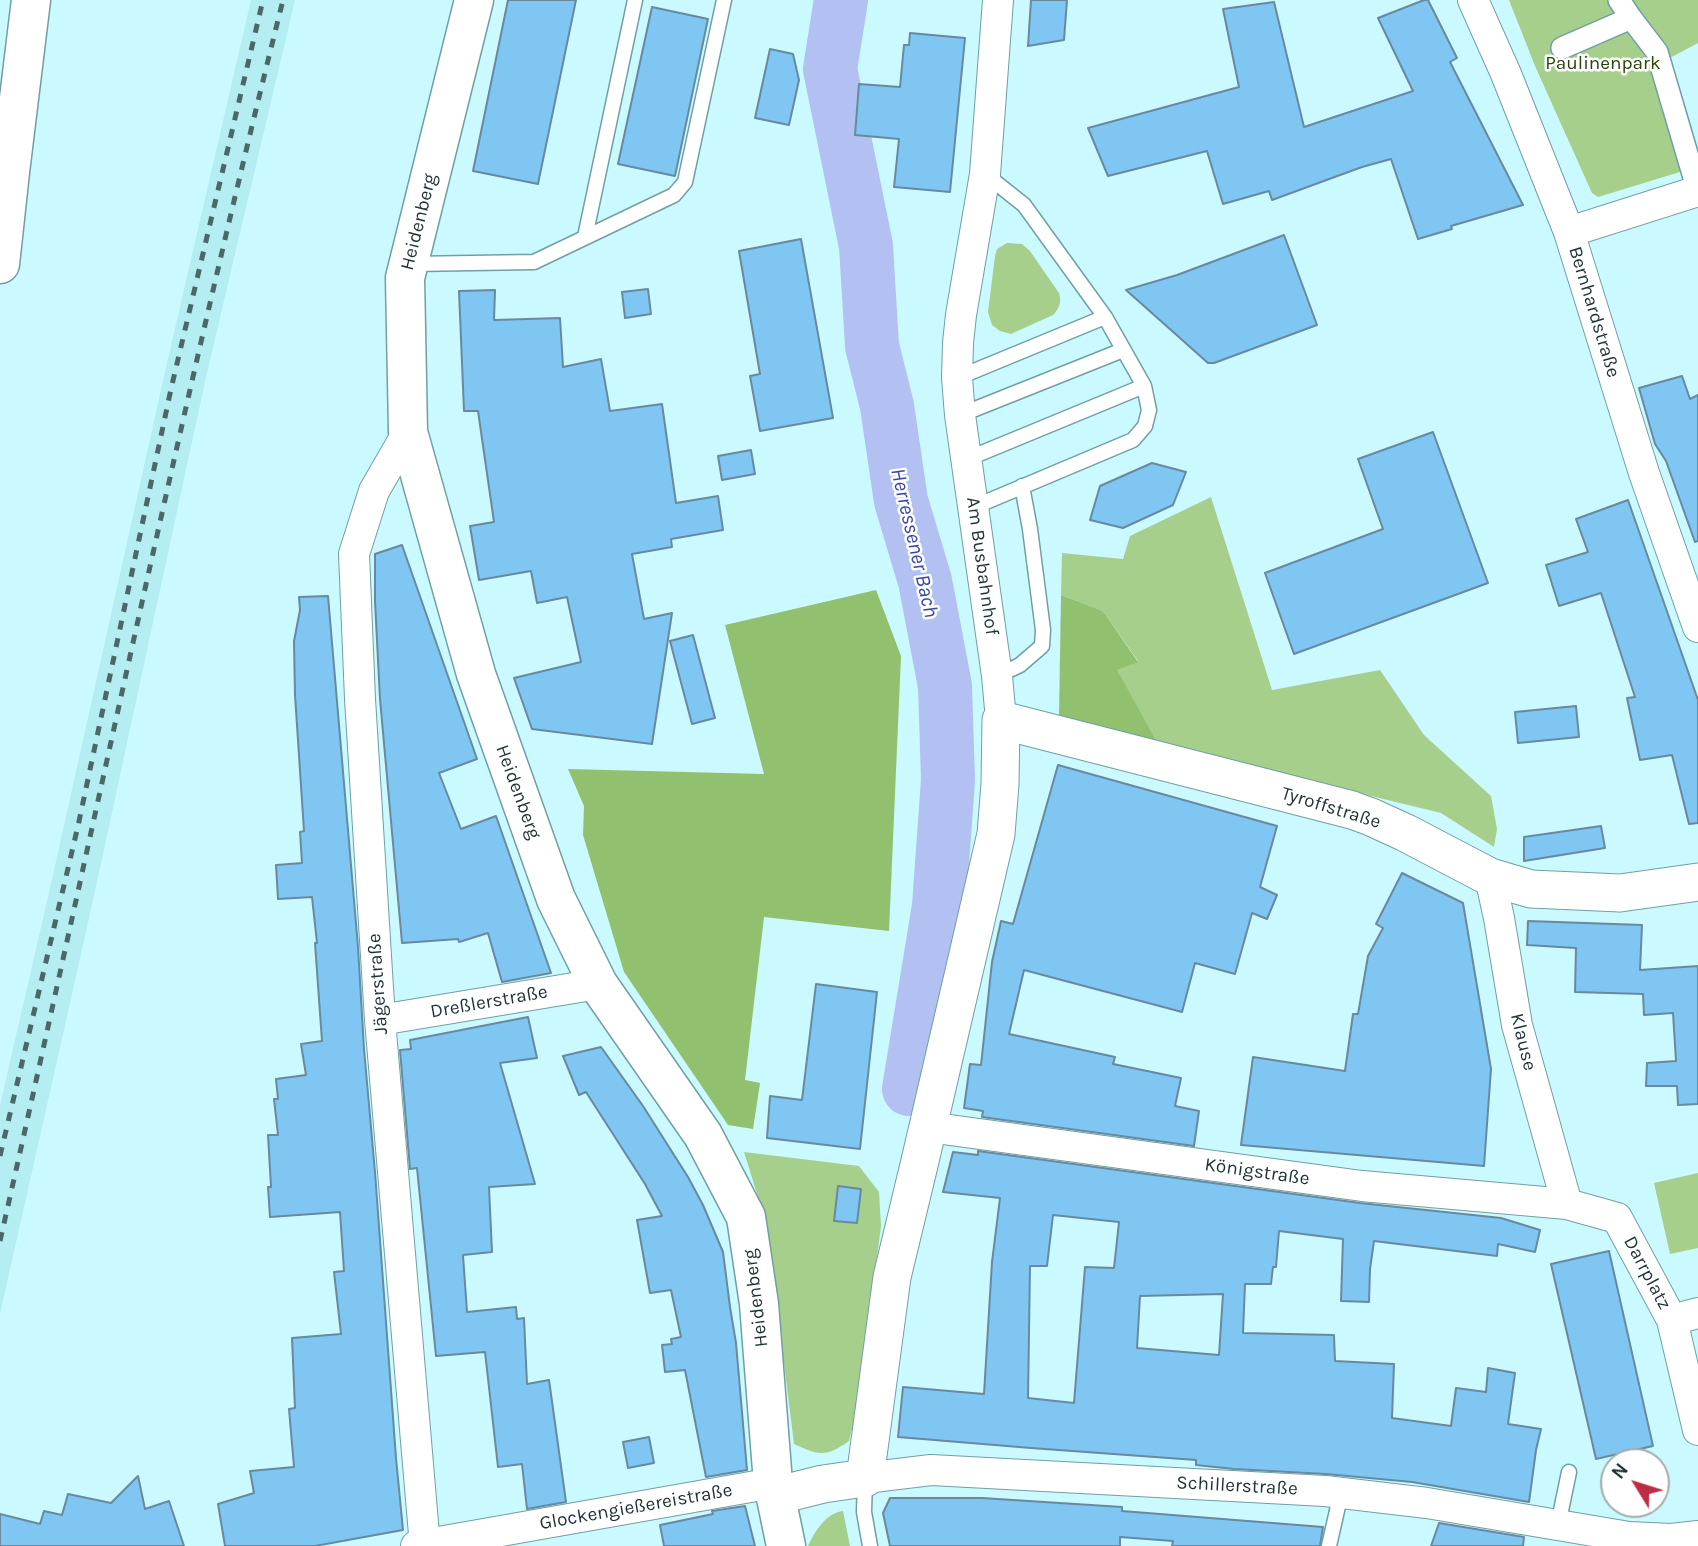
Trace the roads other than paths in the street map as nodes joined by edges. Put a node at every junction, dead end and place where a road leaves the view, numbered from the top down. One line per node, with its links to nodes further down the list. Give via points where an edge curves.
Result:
1 (31, 0): 14 (main road)
2 (474, 0): 15 (main road, Heidenberg)
3 (635, 0): 13 (lane)
4 (724, 0): 13 (lane, via 685,182 674,195)
5 (998, 0): 10 (street, Am Busbahnhof)
6 (1619, 0): 8 (street)
7 (1472, 1): 12 (street, Bernhardstraße)
8 (1631, 18): 9 (street); 11 (street, via 1657,52)
9 (1563, 48)
10 (985, 174): 16 (lane, via 1024,205); 18 (street, Am Busbahnhof, via 961,315)
11 (1698, 191): 12 (street)
12 (1569, 232): 25 (street, Bernhardstraße, via 1644,473)
13 (585, 237): 15 (lane, via 534,262)
14 (0, 264)
15 (409, 264): 21 (main road, Heidenberg, via 405,278)
16 (1105, 317): 17 (lane); 18 (lane)
17 (1123, 351): 19 (lane); 20 (lane)
18 (957, 377): 20 (street, Am Busbahnhof)
19 (1143, 386): 22 (lane); 23 (lane, via 1149,410 1145,426 1133,440)
20 (960, 415): 22 (street, Am Busbahnhof)
21 (408, 432): 30 (main road, Heidenberg, via 476,674 556,899); 31 (street, Jägerstraße, via 374,491 354,554)
22 (967, 459): 24 (street, Am Busbahnhof)
23 (1022, 486): 24 (lane); 26 (lane, via 1042,646 1020,665)
24 (974, 507): 26 (street, Am Busbahnhof)
25 (1698, 627)
26 (997, 676): 27 (street, Am Busbahnhof)
27 (1001, 720): 28 (street, Tyroffstraße, via 1352,810); 32 (street, Am Busbahnhof, via 996,834)
28 (1490, 877): 29 (street, Tyroffstraße, via 1531,889 1620,893); 33 (street, Klause, via 1517,1025)
29 (1698, 882)
30 (598, 984): 31 (street, Dreßlerstraße); 38 (main road, Heidenberg, via 703,1135 746,1217 759,1304)
31 (380, 1020): 42 (street, Jägerstraße)
32 (928, 1127): 33 (street, Königstraße, via 1362,1186); 37 (street, via 891,1277)
33 (1576, 1207): 34 (street, Darrplatz, via 1617,1218)
34 (1685, 1317): 35 (street, Darrplatz)
35 (1698, 1430)
36 (1569, 1472): 40 (lane)
37 (866, 1478): 38 (street, Schillerstraße); 39 (street, Schillerstraße, via 931,1470); 44 (lane, via 864,1511)
38 (774, 1490): 42 (street, Glockengießereistraße); 43 (main road, Heidenberg)
39 (1340, 1493): 40 (street, Schillerstraße); 45 (lane)
40 (1558, 1525): 41 (street, Schillerstraße, via 1629,1537)
41 (1698, 1536)
42 (422, 1545)
43 (786, 1546)
44 (870, 1546)
45 (1329, 1546)

